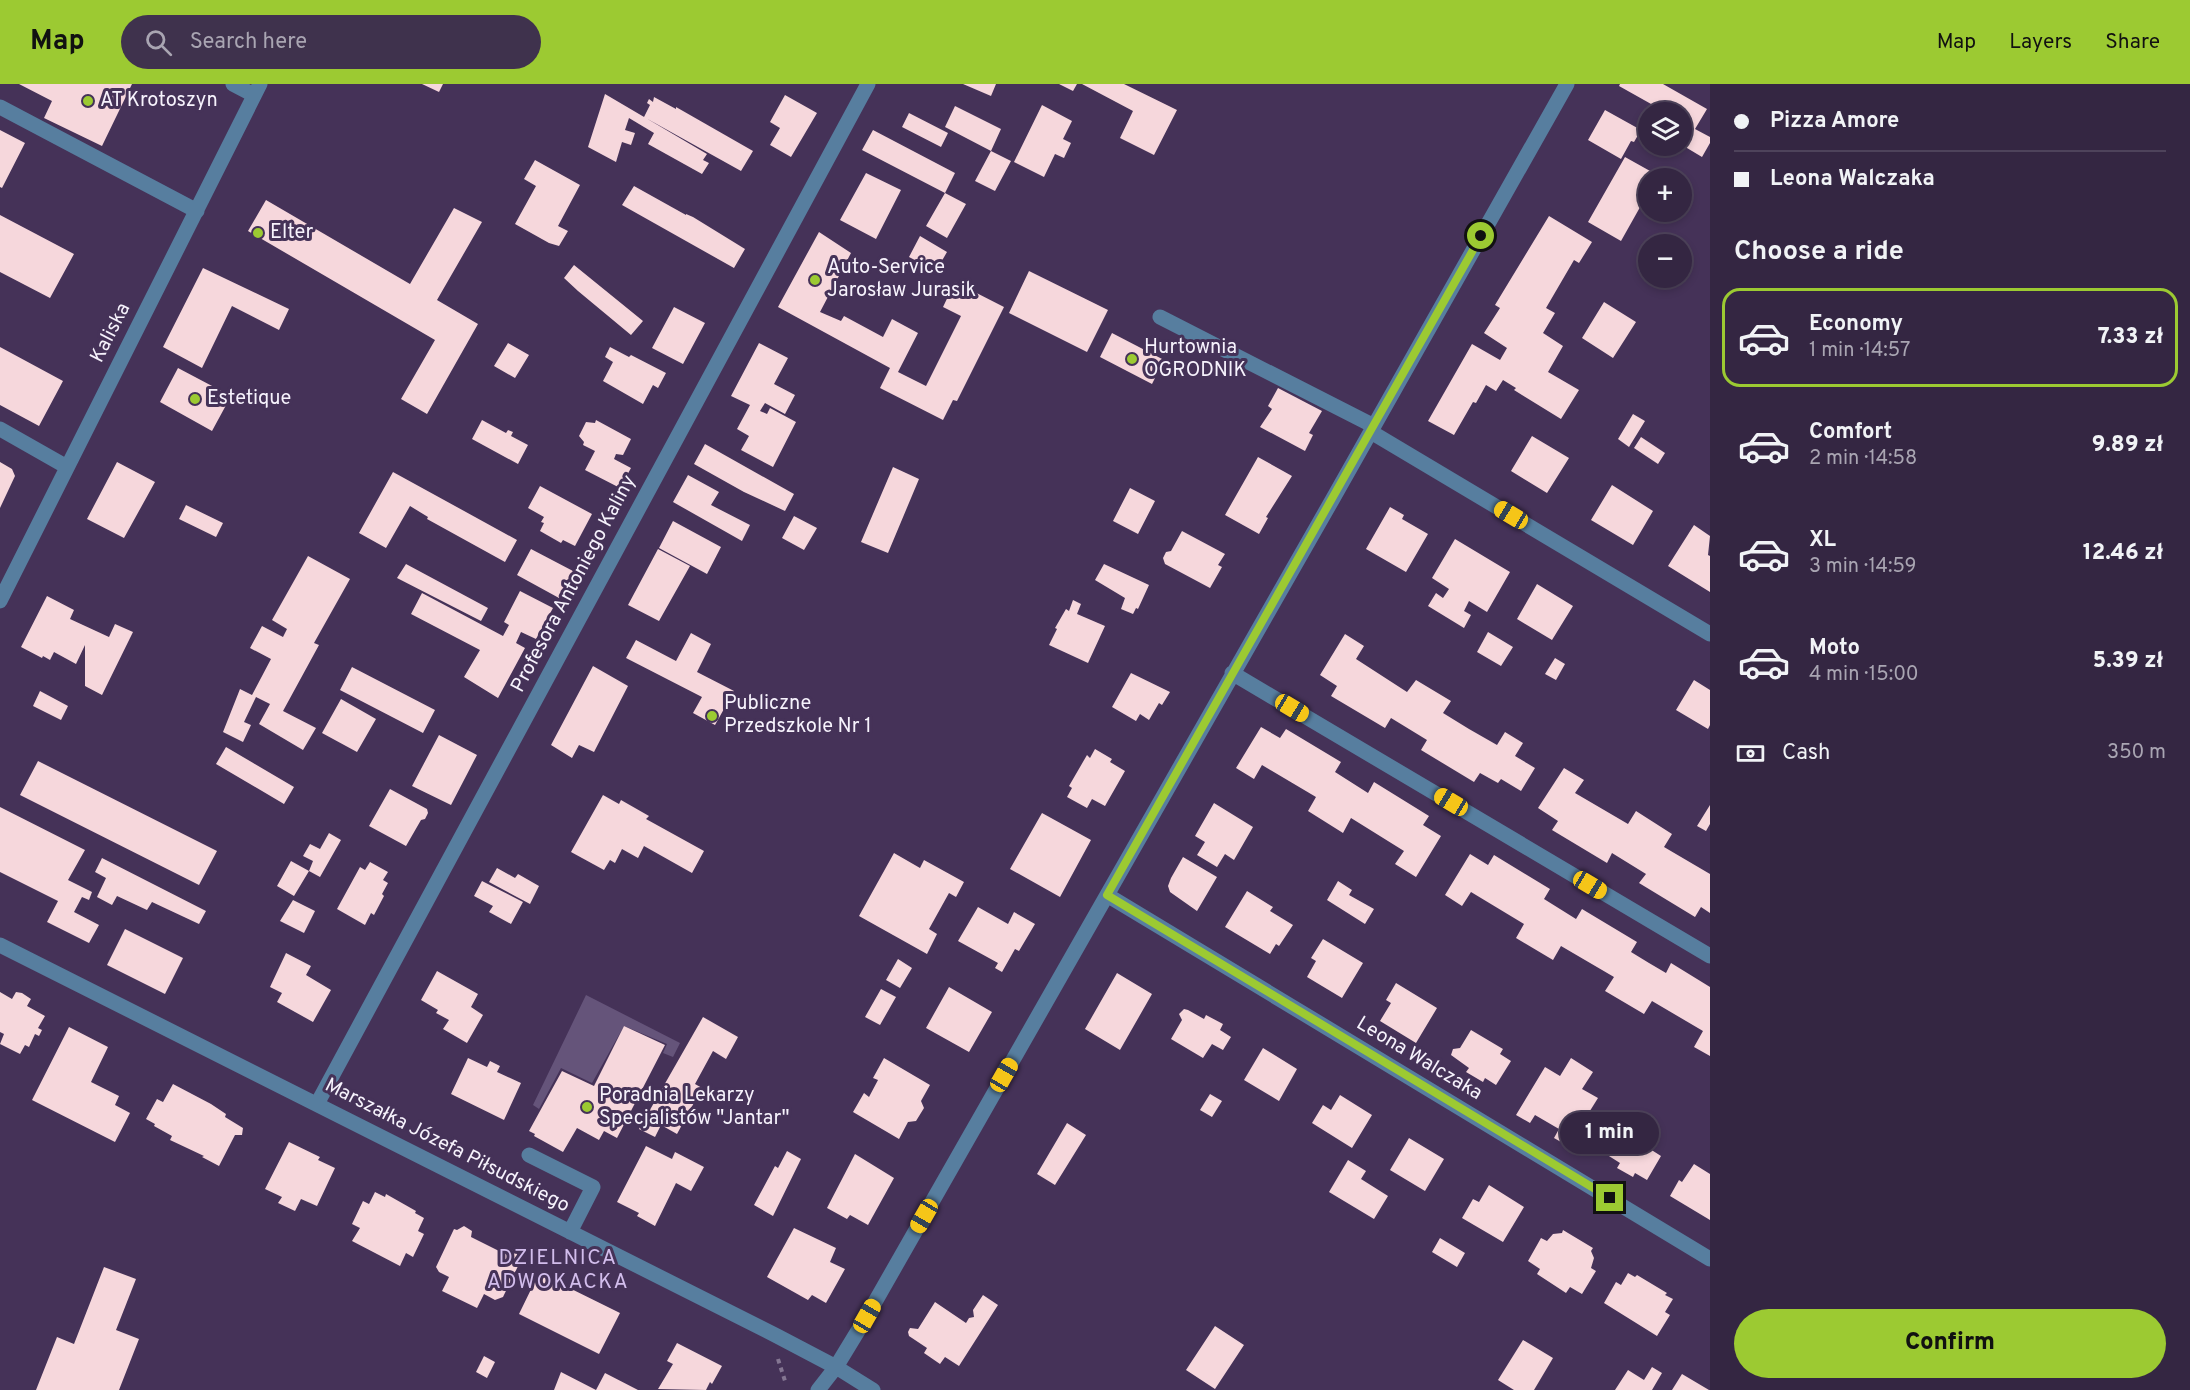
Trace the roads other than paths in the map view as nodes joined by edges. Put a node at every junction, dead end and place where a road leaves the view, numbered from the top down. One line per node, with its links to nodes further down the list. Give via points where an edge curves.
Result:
1 (233, 84): 4 (street)
2 (868, 84): 17 (street, Profesora Antoniego Kaliny)
3 (1560, 86): 9 (street)
4 (257, 90): 6 (street, Kaliska)
5 (0, 107): 6 (street)
6 (197, 211): 10 (street, Kaliska)
7 (1160, 316): 9 (street)
8 (0, 429): 10 (street)
9 (1373, 429): 12 (street); 13 (street)
10 (67, 467): 11 (street, Kaliska)
11 (0, 600)
12 (1710, 634)
13 (1232, 673): 14 (street); 16 (street)
14 (1107, 895): 20 (street, Leona Walczaka); 21 (street)
15 (0, 945): 17 (street, Marszałka Józefa Piłsudskiego)
16 (1710, 956)
17 (317, 1104): 19 (street, Marszałka Józefa Piłsudskiego)
18 (529, 1155): 19 (street, via 593,1186)
19 (570, 1232): 21 (street, Marszałka Józefa Piłsudskiego)
20 (1710, 1259)
21 (836, 1367): 22 (street); 23 (street, Marszałka Józefa Piłsudskiego)
22 (818, 1390)
23 (873, 1390)

